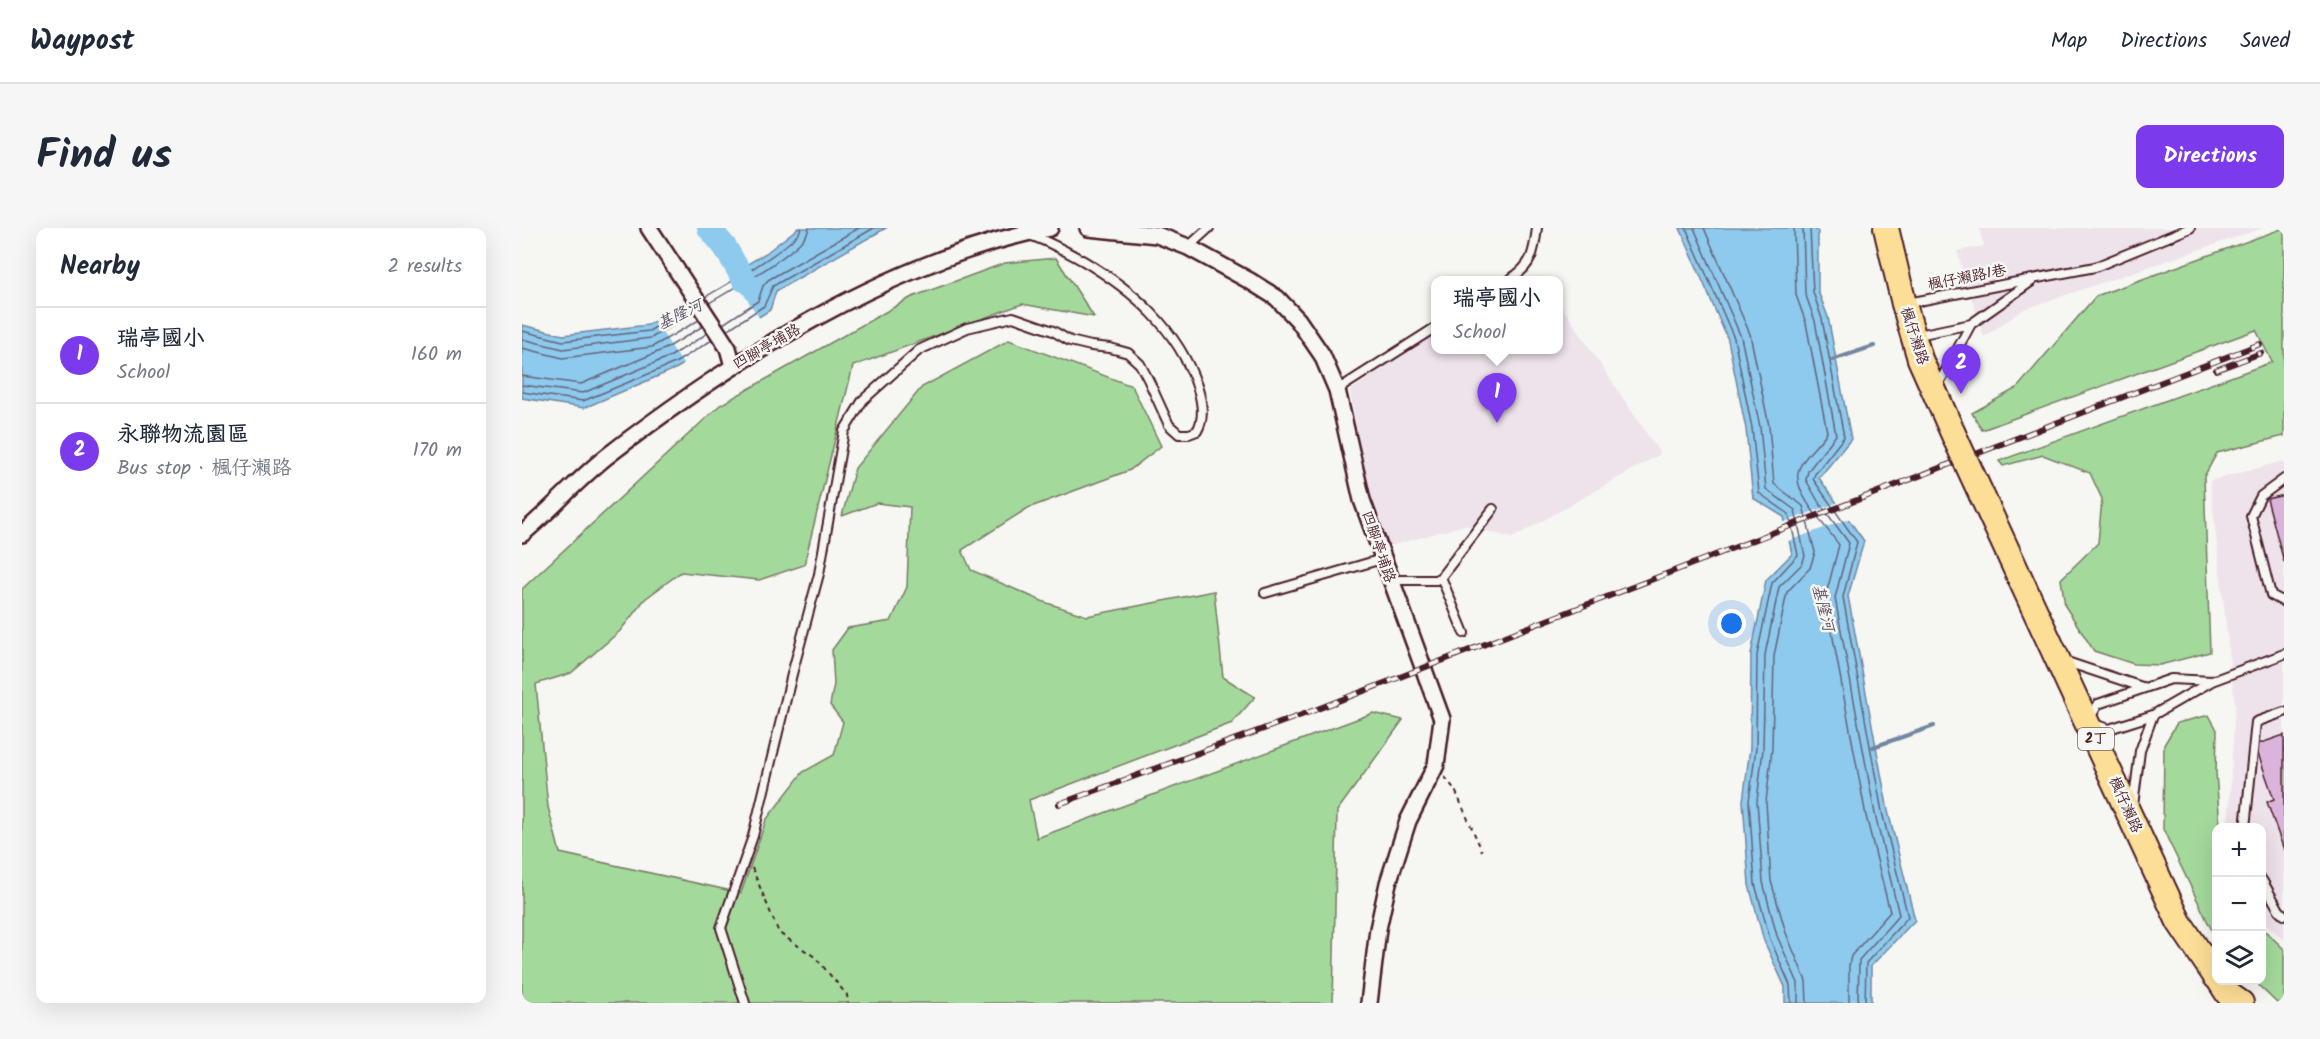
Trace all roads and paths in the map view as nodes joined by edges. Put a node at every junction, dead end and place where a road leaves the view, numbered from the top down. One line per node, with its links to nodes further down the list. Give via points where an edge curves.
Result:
1 (649, 228): 16 (street, via 728,348)
2 (1050, 228): 8 (street, 四腳亭埔路)
3 (1088, 228): 9 (street, 四腳亭埔路, via 1157,235)
4 (1209, 228): 9 (lane)
5 (1537, 228): 10 (lane, via 1534,253 1523,272)
6 (1886, 228): 12 (main road, 楓仔瀨路 / 2丁)
7 (2190, 228): 11 (lane, 楓仔瀨路1巷, via 2095,267)
8 (1022, 233): 16 (street, 四腳亭埔路, via 929,264 859,295); 39 (lane, via 1049,241 1103,273 1158,317 1190,363 1200,395 1202,422 1197,431 1189,434 1179,434 1169,425 1140,364 1128,353 1070,341 1013,317 967,328 919,350 882,381 863,400 844,431 819,574)
9 (1188, 247): 17 (street, 四腳亭埔路, via 1276,298 1298,320 1322,355)
10 (1516, 276)
11 (2036, 279): 12 (lane, 楓仔瀨路1巷); 13 (lane, 楓仔瀨路1巷)
12 (1904, 304): 15 (main road, 楓仔瀨路 / 2丁)
13 (1971, 324): 15 (lane, 楓仔瀨路1巷); 18 (lane, 楓仔瀨路1巷)
14 (1431, 330): 17 (lane)
15 (1913, 336): 18 (main road, 楓仔瀨路 / 2丁)
16 (733, 366): 21 (street, 四腳亭埔路, via 605,458)
17 (1337, 390): 22 (street, 四腳亭埔路, via 1362,500)
18 (1935, 392): 29 (main road, 楓仔瀨路 / 2丁, bridge)
19 (2284, 479): 26 (lane, via 2261,496 2251,516 2271,595)
20 (1493, 508): 23 (lane)
21 (522, 534)
22 (1382, 559): 24 (street, 四腳亭埔路); 25 (lane)
23 (1442, 577): 24 (lane); 27 (lane)
24 (1389, 580): 35 (street, 四腳亭埔路, via 1442,719)
25 (1265, 593)
26 (2284, 602)
27 (1464, 633)
28 (2284, 654): 30 (lane)
29 (2058, 659): 31 (lane); 34 (main road, 楓仔瀨路 / 2丁)
30 (2212, 681): 31 (lane, via 2171,679); 33 (lane)
31 (2145, 688): 34 (lane, via 2098,704)
32 (2284, 712): 37 (lane, via 2256,722)
33 (2153, 715): 34 (lane, via 2109,729); 36 (lane, via 2139,751)
34 (2088, 722): 36 (main road, 楓仔瀨路 / 2丁)
35 (1436, 765): 38 (path, via 1455,790); 46 (street, 四腳亭埔路, via 1408,821 1388,883 1378,929)
36 (2132, 819): 42 (main road, 楓仔瀨路 / 2丁, via 2179,922)
37 (2246, 823)
38 (1482, 852)
39 (747, 855): 44 (lane, via 721,928); 45 (path, via 779,933 815,957 847,995)
40 (2266, 887): 41 (lane)
41 (2284, 915)
42 (2212, 970)
43 (2222, 985): 47 (main road, 楓仔瀨路 / 2丁)
44 (745, 1003)
45 (848, 1003)
46 (1370, 1003)
47 (2241, 1003)

